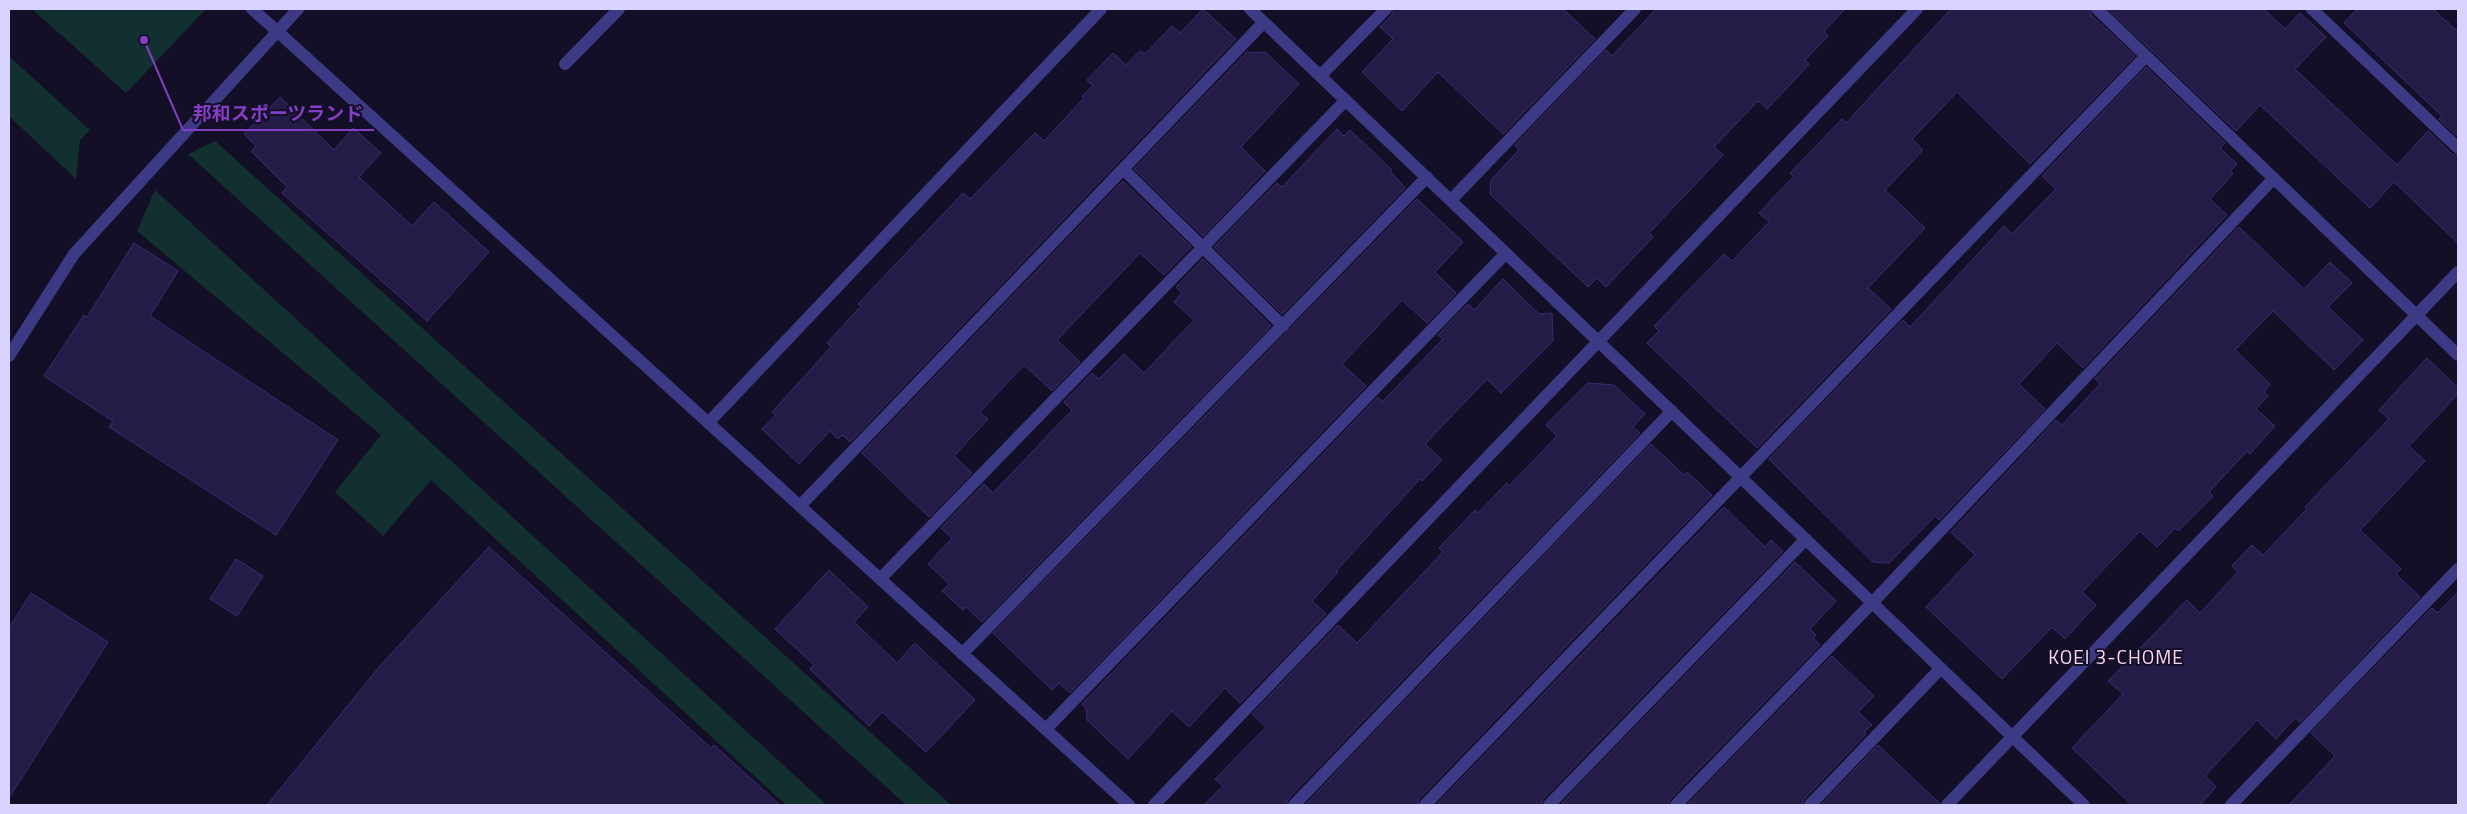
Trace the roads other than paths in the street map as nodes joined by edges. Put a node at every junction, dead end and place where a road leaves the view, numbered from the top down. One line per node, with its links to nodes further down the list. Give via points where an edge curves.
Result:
1 (252, 9): 12 (street)
2 (298, 9): 12 (street)
3 (619, 9): 14 (street)
4 (1101, 9): 31 (street)
5 (1250, 9): 11 (street)
6 (1386, 9): 15 (street)
7 (1635, 9): 21 (street)
8 (1917, 9): 27 (street)
9 (2097, 9): 13 (street)
10 (2312, 9): 17 (street)
11 (1264, 22): 15 (street); 18 (street)
12 (276, 31): 29 (street, via 74,254); 31 (street)
13 (2146, 56): 20 (street); 32 (street)
14 (565, 64)
15 (1320, 76): 16 (street)
16 (1346, 100): 19 (street); 22 (street)
17 (2458, 148)
18 (1123, 169): 22 (street); 33 (street)
19 (1427, 177): 21 (street); 26 (street)
20 (2274, 178): 25 (street); 37 (street)
21 (1451, 200): 23 (street)
22 (1203, 246): 26 (street); 36 (street)
23 (1506, 253): 27 (street); 40 (street)
24 (2458, 272): 25 (street)
25 (2417, 315): 28 (street); 41 (street)
26 (1283, 326): 38 (street)
27 (1599, 341): 30 (street); 43 (street)
28 (2458, 355)
29 (9, 356)
30 (1672, 411): 32 (street); 44 (street)
31 (708, 422): 33 (street)
32 (1741, 477): 34 (street); 45 (street)
33 (800, 506): 36 (street)
34 (1806, 539): 37 (street); 46 (street)
35 (2458, 569): 51 (street)
36 (880, 579): 38 (street)
37 (1872, 603): 39 (street); 47 (street)
38 (962, 654): 40 (street)
39 (1941, 668): 41 (street); 48 (street)
40 (1046, 729): 42 (street)
41 (2012, 737): 49 (street); 50 (street)
42 (1129, 805)
43 (1154, 805)
44 (1294, 805)
45 (1425, 805)
46 (1549, 805)
47 (1676, 805)
48 (1810, 805)
49 (1947, 805)
50 (2084, 805)
51 (2231, 805)

